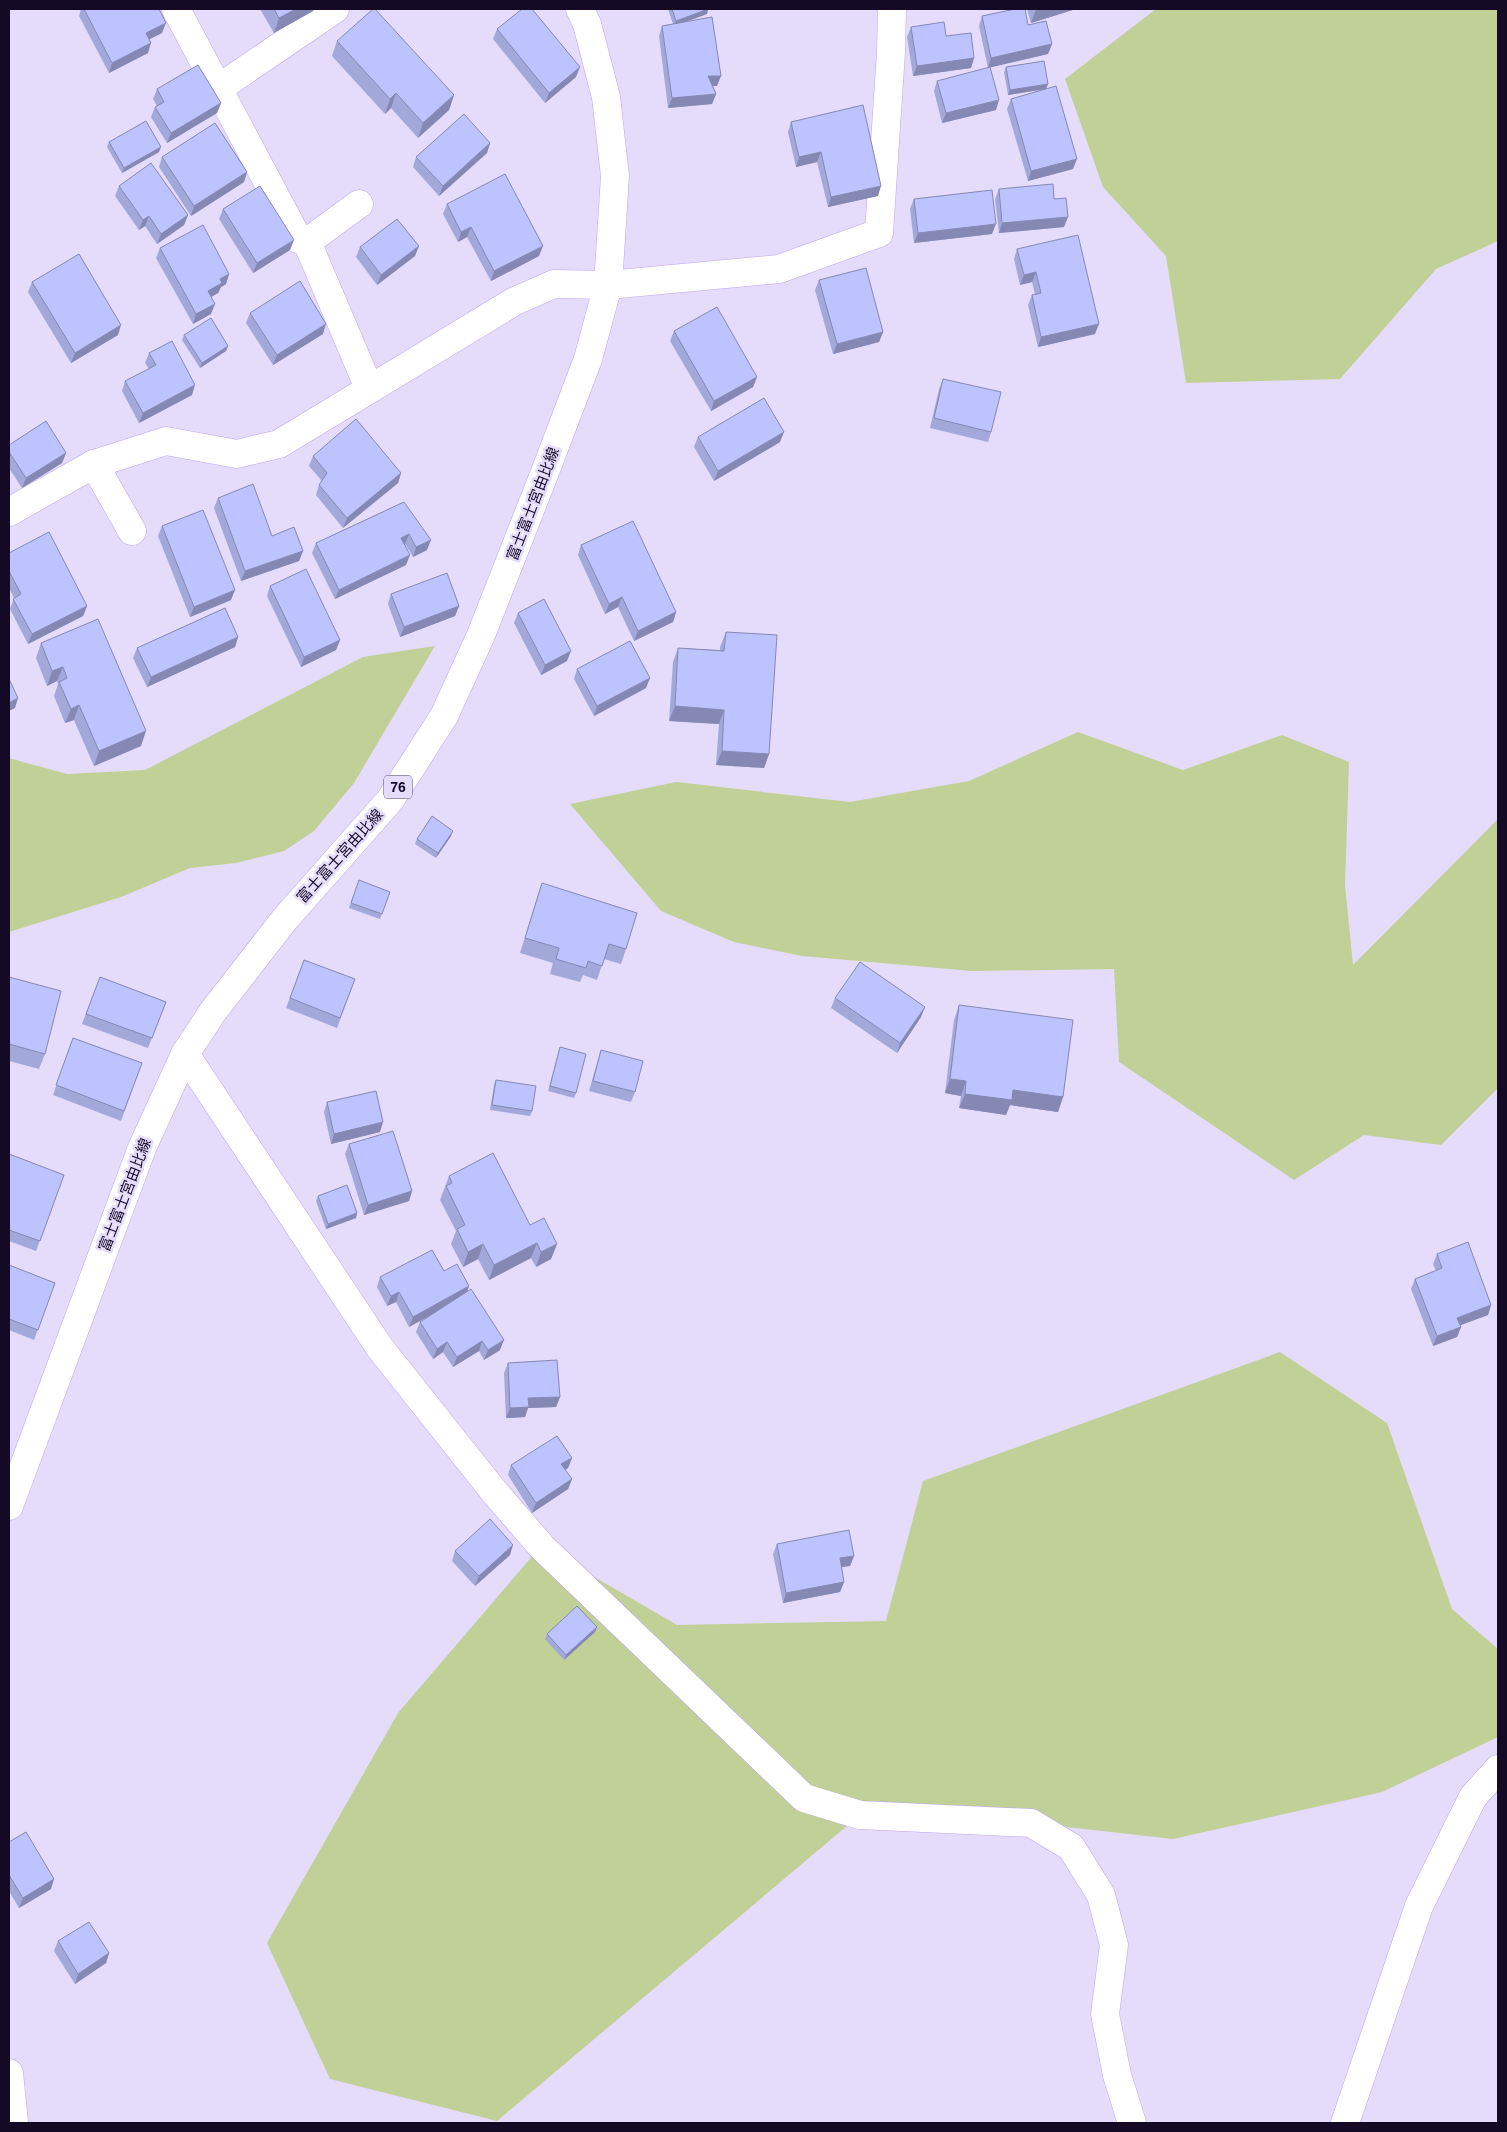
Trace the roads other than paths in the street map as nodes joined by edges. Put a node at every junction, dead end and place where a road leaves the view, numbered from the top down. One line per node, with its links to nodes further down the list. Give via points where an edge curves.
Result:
1 (176, 9): 5 (street)
2 (335, 9): 5 (street)
3 (580, 9): 8 (street, 富士富士宮由比線 / 76, via 606,97 615,176)
4 (892, 9): 8 (street, via 880,233 779,268)
5 (219, 88): 7 (street, via 298,239)
6 (359, 204): 7 (street)
7 (307, 242): 9 (street)
8 (608, 285): 9 (street, via 554,284 515,301); 13 (street, 富士富士宮由比線 / 76, via 588,359 481,635 444,716 390,800 284,919 214,1010)
9 (369, 388): 10 (street, via 279,444 237,454 166,440)
10 (94, 464): 11 (street); 12 (street)
11 (9, 512)
12 (132, 531)
13 (185, 1054): 14 (street, 富士富士宮由比線 / 76, via 142,1148); 18 (street, via 380,1348 492,1489 541,1546 804,1798 860,1815 1031,1823 1071,1847 1101,1895 1114,1946 1105,2014 1117,2075)
14 (9, 1506)
15 (1498, 1769): 19 (street, via 1473,1796 1419,1906)
16 (9, 2073): 17 (street)
17 (14, 2123)
18 (1132, 2123)
19 (1346, 2123)

